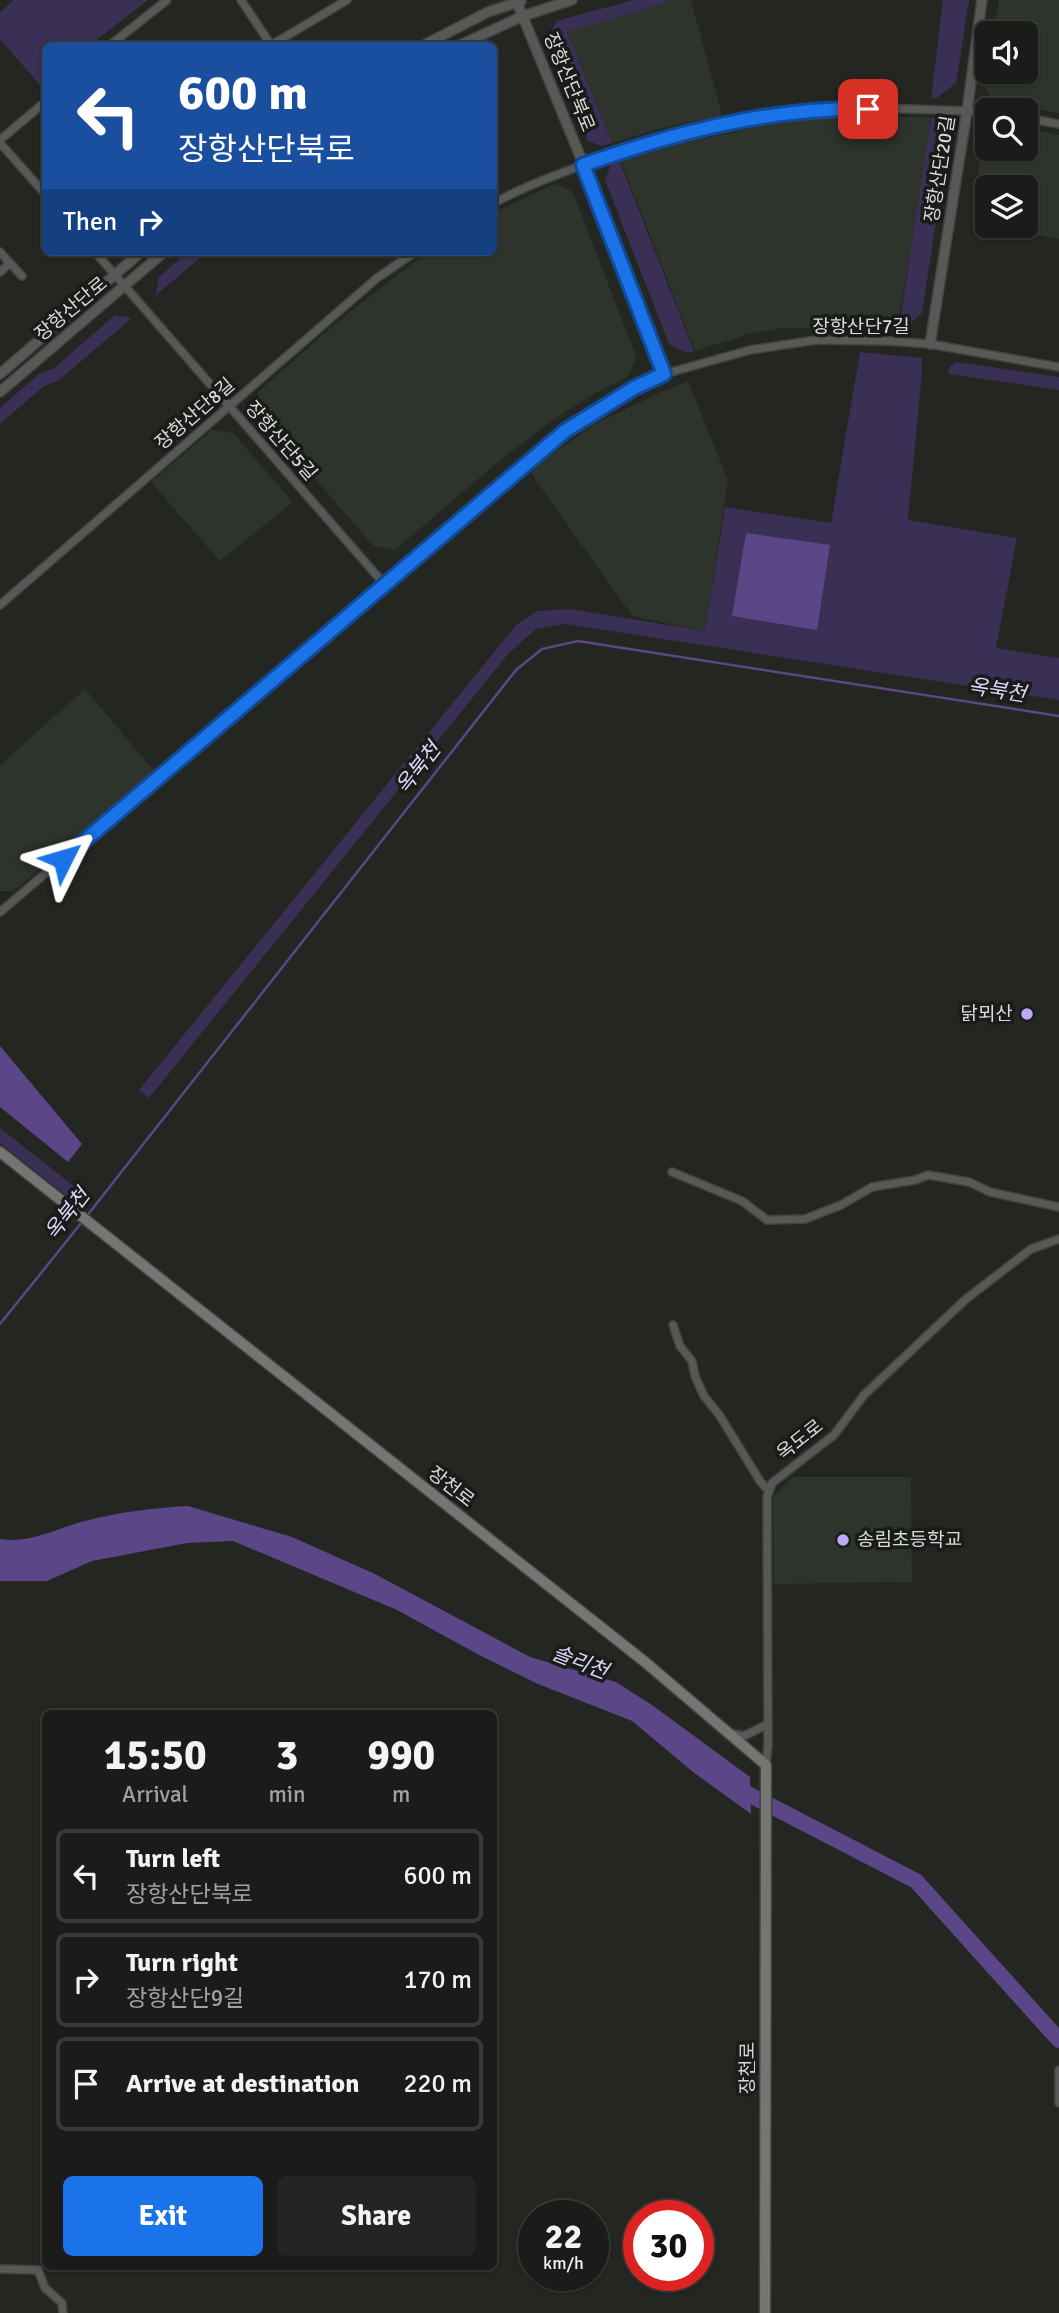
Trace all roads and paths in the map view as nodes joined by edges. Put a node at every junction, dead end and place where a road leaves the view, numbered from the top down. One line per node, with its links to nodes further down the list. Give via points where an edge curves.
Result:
1 (167, 0): 8 (street)
2 (241, 0): 9 (street)
3 (347, 0): 10 (street)
4 (572, 0): 7 (street)
5 (982, 0): 14 (street, 장항산단20길)
6 (518, 1): 7 (street, 장항산단북로); 11 (street)
7 (523, 16): 12 (street); 19 (street, 장항산단북로)
8 (114, 42)
9 (269, 42)
10 (276, 42)
11 (430, 42)
12 (467, 42)
13 (41, 108): 18 (street)
14 (967, 111): 15 (street); 19 (street, via 846,108 763,116 634,147); 32 (street, 장항산단20길)
15 (975, 112)
16 (1038, 120): 17 (street)
17 (1059, 124)
18 (0, 141): 20 (street)
19 (583, 165): 21 (street); 35 (street, 장항산단북로)
20 (42, 190)
21 (497, 202)
22 (0, 253): 27 (street)
23 (98, 256): 29 (street, 장항산단5길)
24 (136, 256): 29 (street, 장항산단로)
25 (159, 256): 31 (street, 장항산단로)
26 (409, 256): 37 (street, 장항산단8길, via 377,278)
27 (10, 263): 28 (street); 30 (street)
28 (0, 272)
29 (115, 275): 31 (street, 장항산단5길); 34 (street, 장항산단로)
30 (22, 276)
31 (125, 286): 36 (street, 장항산단로); 37 (street, 장항산단5길)
32 (930, 344): 33 (street, 장항산단7길); 35 (street, 장항산단7길, via 816,340 750,350)
33 (1059, 367)
34 (0, 374)
35 (664, 374): 38 (street, 장항산단7길, via 565,431)
36 (0, 392)
37 (229, 405): 38 (street, 장항산단5길); 39 (street, 장항산단8길)
38 (385, 585): 40 (street, 장항산단7길)
39 (0, 605)
40 (0, 912)
41 (0, 1152): 48 (main road, 장천로)
42 (672, 1172): 43 (street, via 742,1201 767,1220 805,1219 872,1186 928,1175)
43 (1059, 1207)
44 (1059, 1239): 46 (street, 옥도로, via 1031,1249 966,1299 864,1395 834,1436 772,1483)
45 (673, 1325): 46 (street, via 704,1396)
46 (769, 1491): 47 (street)
47 (768, 1724): 48 (street, via 744,1736); 49 (street)
48 (729, 1733): 49 (main road, 장천로)
49 (766, 1765): 54 (main road, 장천로)
50 (1059, 2070): 51 (street)
51 (1059, 2103)
52 (0, 2269): 53 (street, via 38,2270 45,2288 62,2303)
53 (63, 2313)
54 (765, 2313)

